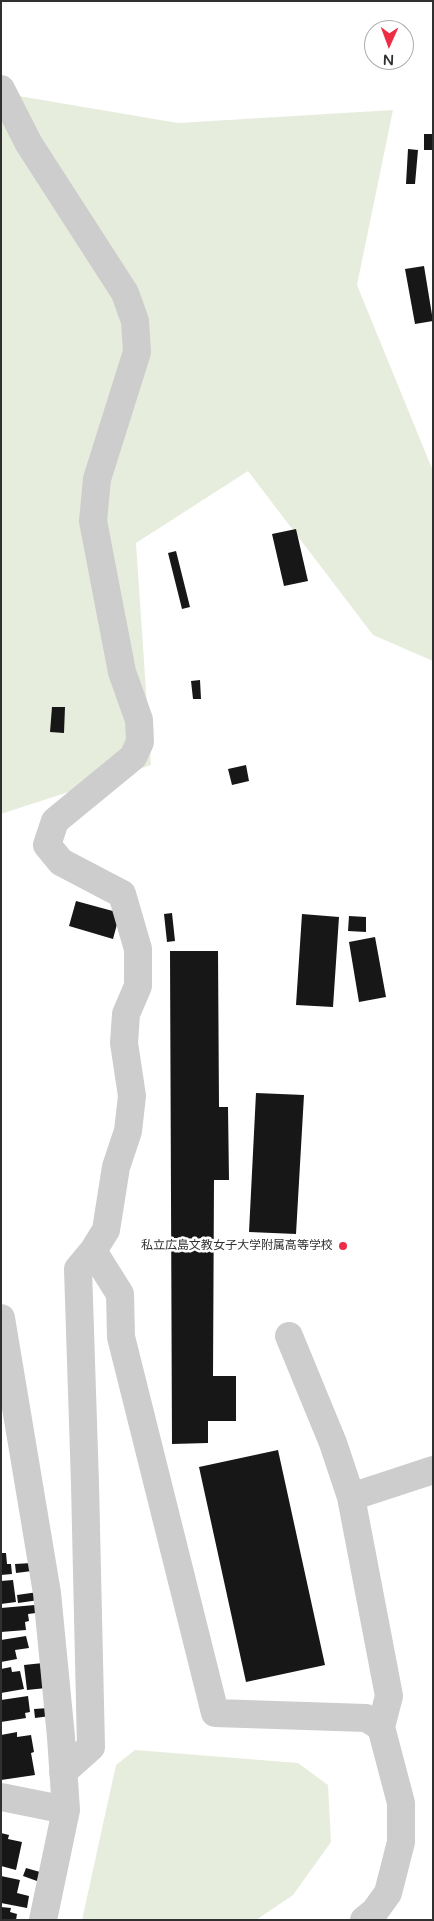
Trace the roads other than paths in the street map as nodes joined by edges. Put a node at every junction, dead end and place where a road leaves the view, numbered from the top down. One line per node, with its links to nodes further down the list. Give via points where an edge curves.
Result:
1 (1, 89): 2 (street, via 29,144 125,292 136,328 137,352 97,479 94,521 122,672 139,720 140,742 133,757 55,821 47,845 61,862 122,894 138,949 138,986 126,1014 124,1043 132,1096 128,1131 116,1167 106,1230)
2 (93, 1252): 7 (street, via 120,1294 122,1337 215,1713 366,1718); 8 (street, via 78,1269 90,1747)
3 (1, 1318): 8 (street, via 47,1593)
4 (289, 1336): 6 (street, via 333,1443)
5 (433, 1470): 6 (street)
6 (351, 1497): 7 (street, via 389,1696)
7 (381, 1727): 12 (street, via 401,1803 401,1842 388,1893)
8 (64, 1772): 10 (street)
9 (1, 1797): 10 (street)
10 (66, 1810): 11 (street)
11 (43, 1920)
12 (364, 1920)

